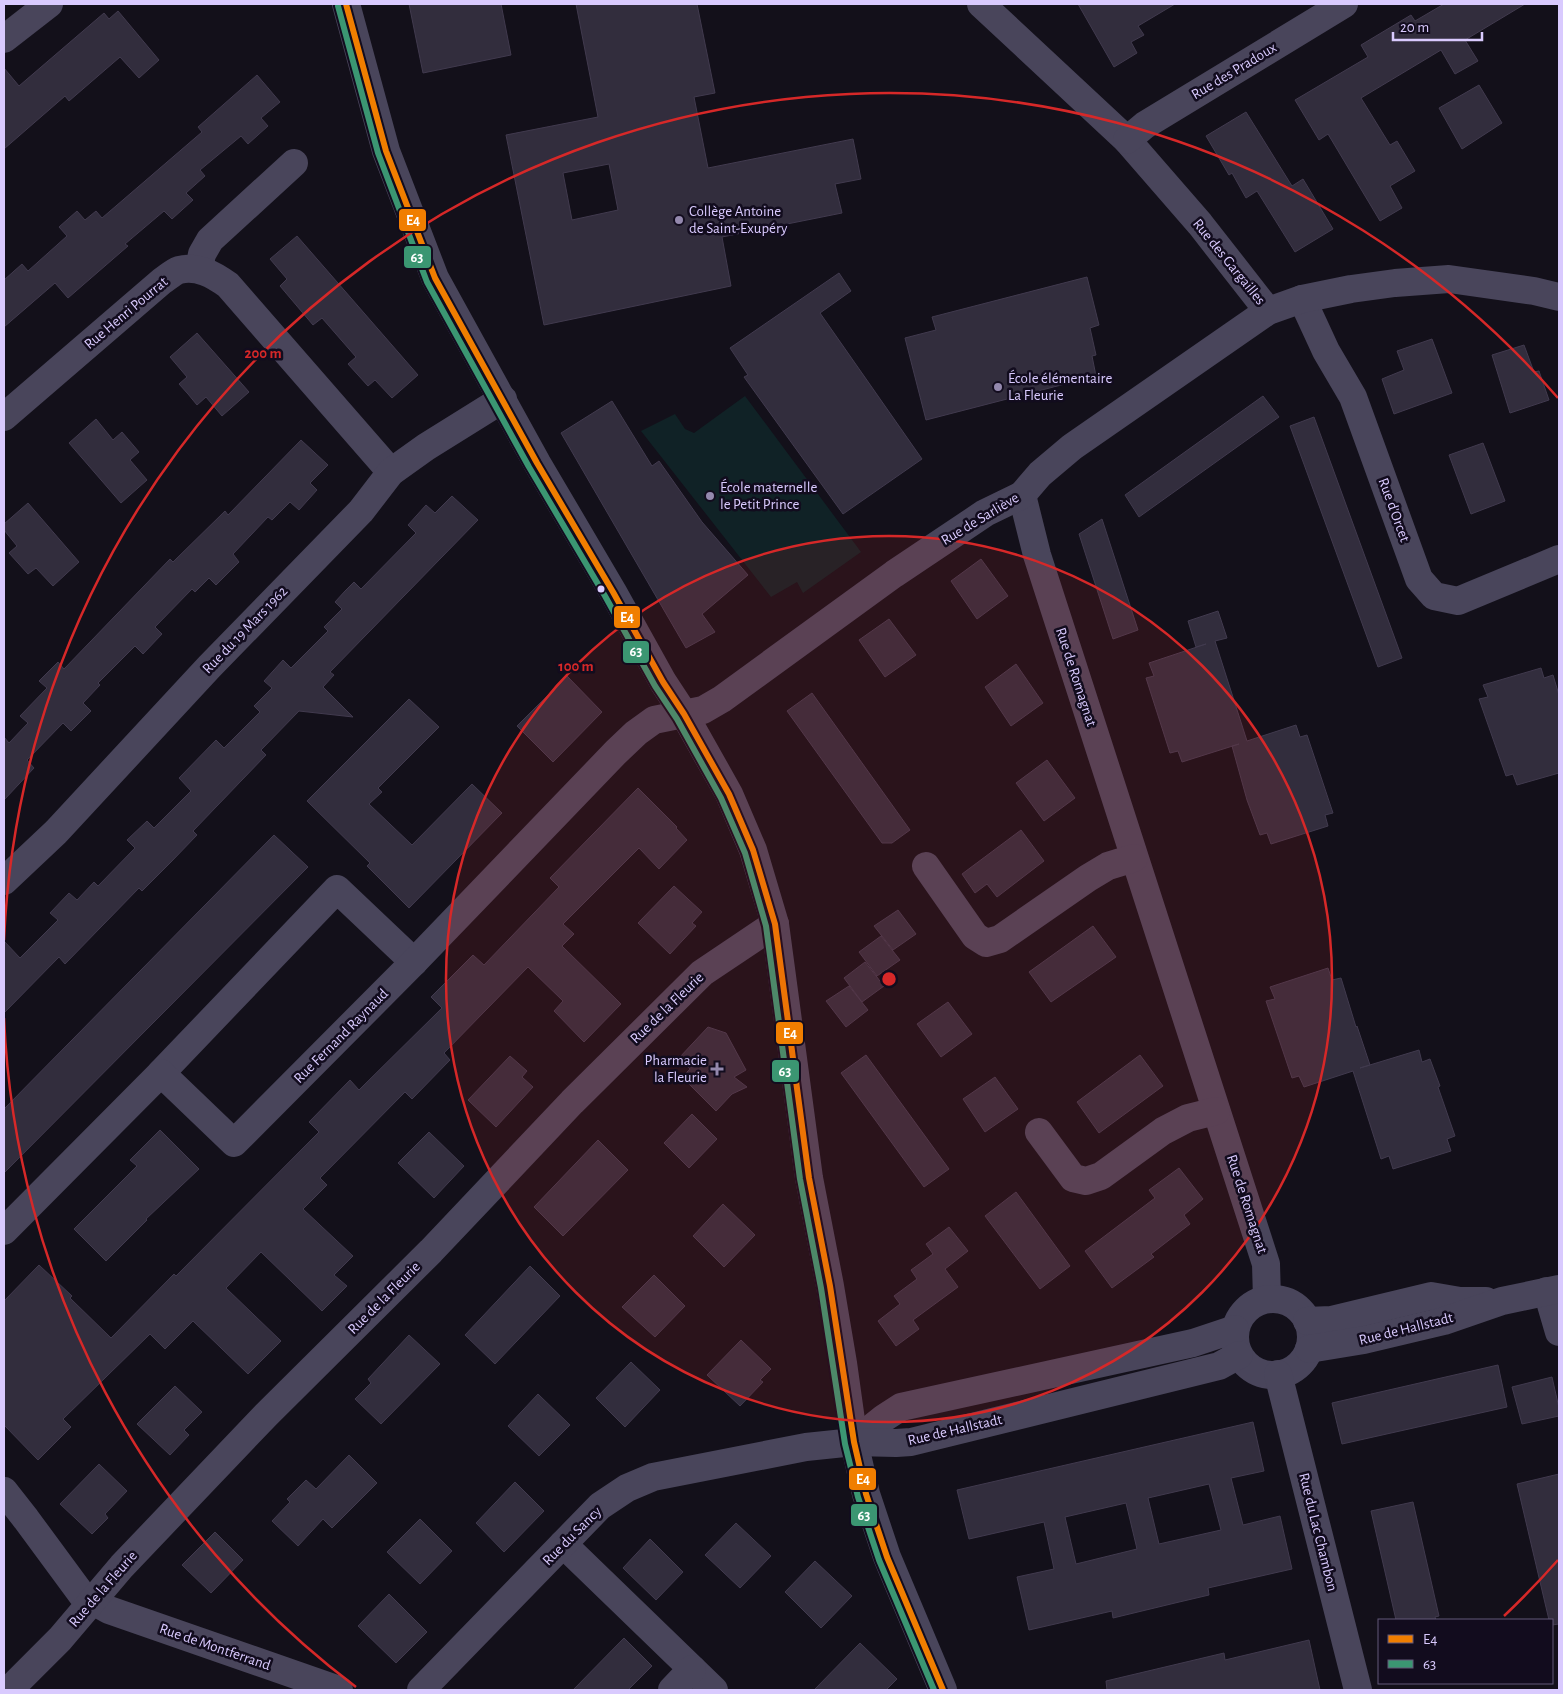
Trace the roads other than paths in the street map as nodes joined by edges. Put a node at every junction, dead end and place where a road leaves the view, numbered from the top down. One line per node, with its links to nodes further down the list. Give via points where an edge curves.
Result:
1 (49, 4): 5 (street)
2 (346, 4): 12 (street, via 386,151 435,278)
3 (981, 4): 6 (street, Rue des Gargailles)
4 (1344, 4): 6 (street, Rue des Pradoux, via 1145,125)
5 (4, 39)
6 (1127, 140): 11 (street, Rue des Gargailles, via 1200,224)
7 (294, 163): 8 (street, via 210,240)
8 (198, 269): 13 (street, Rue Henri Pourrat, via 178,270 162,281); 14 (street, via 228,285)
9 (1559, 297): 10 (street, Rue des Gargailles, via 1449,279 1394,283)
10 (1302, 299): 11 (street, Rue des Gargailles); 16 (street, Rue d'Orcet, via 1326,351 1353,397 1419,579 1434,596 1458,601)
11 (1268, 311): 15 (street, Rue de Sarliève, via 1072,446)
12 (503, 399): 14 (street, Rue du 19 Mars 1962); 17 (street)
13 (4, 417)
14 (391, 472): 20 (street, Rue du 19 Mars 1962, via 361,512 209,666 56,832)
15 (1022, 495): 17 (street, Rue de Sarliève, via 985,513 902,568 722,699 703,710); 18 (street, Rue de Romagnat, via 1037,556)
16 (1559, 559)
17 (684, 714): 21 (street, via 732,802 753,850); 22 (street, Rue Fernand Raynaud, via 654,720 636,733)
18 (1134, 858): 19 (street, via 1108,866 1000,939 986,943 975,936); 24 (street, Rue de Romagnat)
19 (926, 866)
20 (4, 881)
21 (775, 924): 35 (street, via 809,1178 830,1286); 38 (street, Rue de la Fleurie, via 702,973 572,1102 431,1251 266,1414)
22 (414, 962): 23 (street, Rue Fernand Raynaud, via 234,1143); 23 (street, via 337,889)
23 (161, 1073): 26 (street)
24 (1216, 1111): 25 (street, via 1188,1118 1163,1131 1101,1176 1086,1181 1073,1178); 28 (street, Rue de Romagnat, via 1266,1264)
25 (1039, 1132)
26 (4, 1231)
27 (1553, 1290): 29 (street, Rue de Hallstadt); 31 (street)
28 (1268, 1299): 30 (street, via 1291,1304); 32 (street, via 1256,1302 1239,1318)
29 (1502, 1302): 30 (street, Rue de Hallstadt, via 1460,1302 1430,1296 1331,1320); 33 (street, Rue de Hallstadt, via 1444,1322)
30 (1307, 1321): 33 (street)
31 (1559, 1332)
32 (1237, 1342): 34 (street, via 1246,1364 1256,1371); 35 (street, via 1193,1343 901,1407); 35 (street, Rue de Hallstadt, via 1219,1366 910,1442)
33 (1309, 1349): 34 (street, via 1297,1366)
34 (1278, 1374): 46 (street, Rue du Lac Chambon)
35 (854, 1442): 37 (street, Rue du Sancy, via 806,1447 653,1477 627,1488 600,1506); 40 (street, via 866,1494 887,1557)
36 (4, 1492): 38 (street, Rue de Montferrand, via 82,1595)
37 (563, 1544): 39 (street); 43 (street, Rue du Sancy)
38 (93, 1601): 41 (street, Rue de la Fleurie); 42 (street, Rue de Montferrand, via 109,1610)
39 (692, 1669): 44 (street); 45 (street)
40 (938, 1688)
41 (9, 1690)
42 (339, 1690)
43 (421, 1690)
44 (672, 1690)
45 (714, 1690)
46 (1358, 1690)

